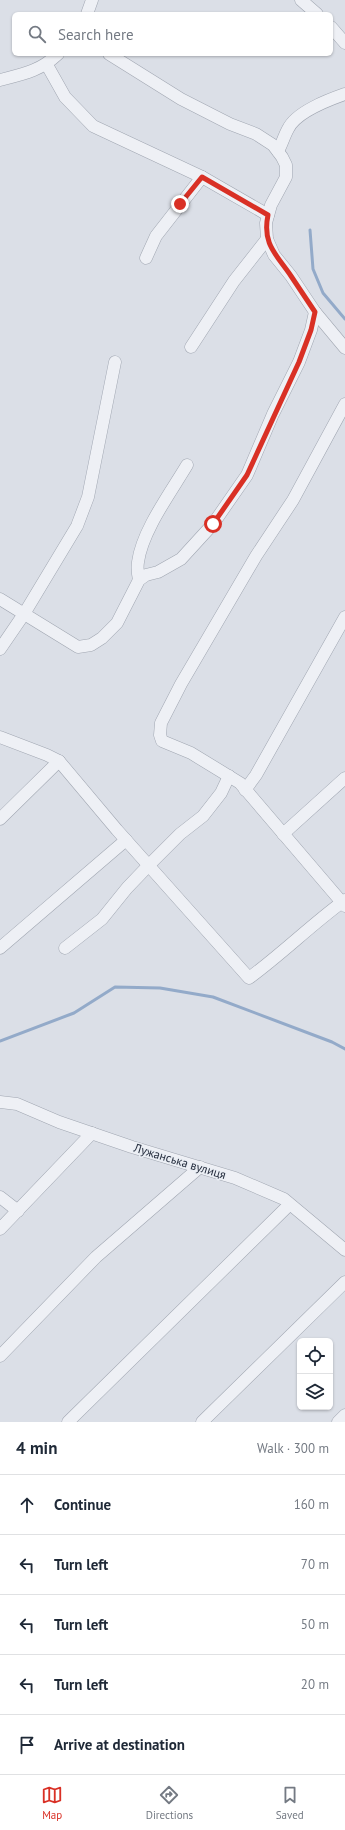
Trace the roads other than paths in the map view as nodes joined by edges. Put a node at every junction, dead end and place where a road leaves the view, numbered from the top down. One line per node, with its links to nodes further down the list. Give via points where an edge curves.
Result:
1 (92, 0): 3 (street)
2 (301, 0): 4 (street)
3 (88, 12)
4 (314, 12)
5 (333, 29): 6 (street)
6 (345, 44)
7 (56, 56): 9 (street)
8 (112, 56): 12 (street, via 180,99 256,134)
9 (47, 65): 10 (street); 13 (street, via 65,97 93,126)
10 (0, 80)
11 (345, 94): 12 (street, via 318,104 288,127)
12 (278, 152): 14 (street, via 286,166 286,177)
13 (202, 177): 14 (street); 16 (street, via 156,236)
14 (268, 215): 15 (street)
15 (266, 239): 17 (street, via 274,255); 18 (street, via 234,281)
16 (146, 258)
17 (315, 312): 19 (street); 23 (street, via 299,362 247,475 213,524 181,559)
18 (191, 347)
19 (345, 348)
20 (115, 362): 25 (street, via 88,497 77,526)
21 (345, 404): 30 (street, via 294,500 256,556 161,723 162,741 191,753)
22 (187, 465): 23 (street, via 156,516 142,547 137,563)
23 (139, 580): 25 (street, via 117,623 91,645 78,647)
24 (0, 599): 25 (street)
25 (24, 614): 27 (street)
26 (345, 617): 32 (street, via 256,775)
27 (0, 649)
28 (0, 736): 29 (street)
29 (59, 761): 33 (street); 35 (street)
30 (229, 776): 32 (street); 36 (street, via 221,793 203,816 180,834)
31 (345, 778): 34 (street)
32 (245, 790): 34 (street)
33 (0, 819)
34 (283, 834): 37 (street)
35 (126, 840): 36 (street); 38 (street)
36 (149, 865): 37 (street, via 249,978 270,963 314,923); 39 (street, via 102,919)
37 (344, 903)
38 (0, 948)
39 (65, 948)
40 (0, 1102): 41 (street, Лужанська вулиця, via 17,1104)
41 (92, 1133): 42 (street, Лужанська вулиця); 45 (street)
42 (200, 1167): 44 (street, Лужанська вулиця, via 235,1178 284,1199); 49 (street, via 96,1257)
43 (0, 1197): 45 (street)
44 (289, 1205): 47 (street, Лужанська вулиця); 51 (street)
45 (18, 1211): 46 (street)
46 (0, 1229)
47 (345, 1250)
48 (345, 1282): 52 (street)
49 (0, 1356)
50 (345, 1415): 53 (street)
51 (68, 1422)
52 (202, 1422)
53 (338, 1422)

